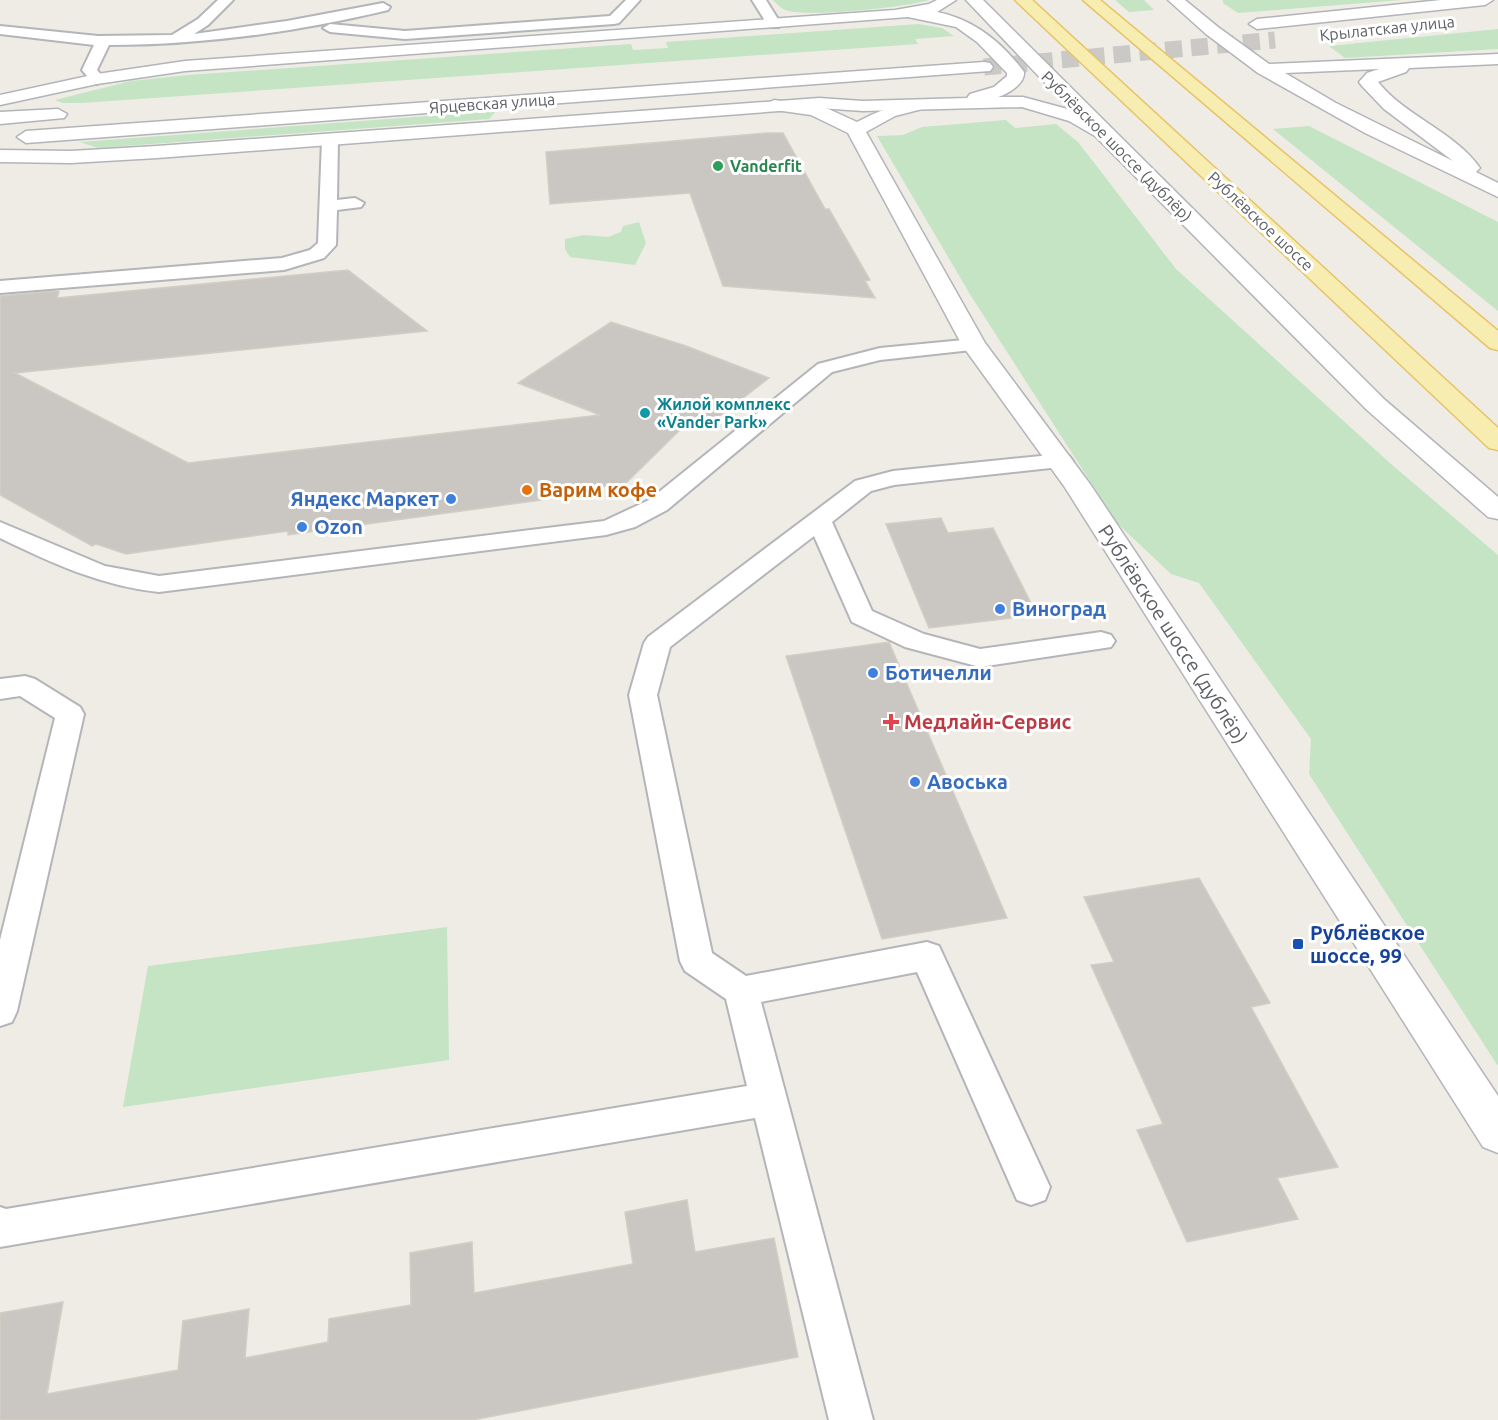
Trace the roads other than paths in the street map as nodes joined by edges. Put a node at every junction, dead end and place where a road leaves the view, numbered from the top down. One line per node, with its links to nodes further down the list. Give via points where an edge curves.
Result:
1 (226, 0): 17 (lane, via 205,20)
2 (633, 0): 15 (lane, via 614,20 405,35 341,28)
3 (759, 0): 12 (lane)
4 (948, 0): 11 (main road, via 934,8)
5 (974, 0): 30 (main road, Рублёвское шоссе (дублёр))
6 (1023, 0): 40 (main road, Рублёвское шоссе)
7 (1091, 0): 38 (main road)
8 (1176, 0): 21 (main road)
9 (1485, 0): 13 (main road, Крылатская улица)
10 (383, 7): 15 (lane)
11 (895, 15): 12 (main road); 24 (main road, via 933,16 965,24 1016,72 1013,81 1000,91)
12 (774, 24): 22 (main road, via 185,66)
13 (1257, 24)
14 (0, 30): 16 (lane)
15 (266, 31): 17 (lane)
16 (104, 40): 17 (lane); 22 (lane, via 89,70)
17 (172, 40)
18 (1498, 59): 19 (main road)
19 (1417, 64): 21 (main road); 34 (main road, via 1388,70 1368,82 1377,95 1443,140)
20 (984, 67): 31 (main road, Ярцевская улица)
21 (1264, 69): 34 (main road, via 1324,106)
22 (97, 78): 23 (main road)
23 (0, 100)
24 (956, 102): 26 (main road); 30 (main road, via 1023,102 1075,117)
25 (774, 105): 26 (main road); 29 (main road, via 820,111); 32 (main road)
26 (916, 105): 29 (main road, via 889,112)
27 (72, 113): 28 (main road)
28 (0, 118)
29 (856, 130): 39 (main road, Рублёвское шоссе (дублёр))
30 (1102, 132): 42 (main road, Рублёвское шоссе (дублёр), via 1376,405)
31 (12, 138)
32 (330, 140): 33 (main road, via 71,156); 36 (lane)
33 (0, 156)
34 (1493, 184)
35 (355, 203): 36 (lane)
36 (329, 206): 37 (lane, via 327,244 317,254 297,261)
37 (0, 287)
38 (1498, 343)
39 (974, 345): 41 (main road, Рублёвское шоссе (дублёр)); 44 (lane, via 872,354 825,368 657,505 606,528 159,584 125,582 100,575)
40 (1498, 442)
41 (1060, 461): 43 (lane, via 893,478 863,486); 50 (main road, Рублёвское шоссе (дублёр))
42 (1498, 511)
43 (819, 520): 45 (lane, via 861,616 915,640 980,658); 47 (lane, via 658,643 643,695 697,961)
44 (0, 528)
45 (1101, 641)
46 (0, 689): 48 (lane, via 25,686 70,714)
47 (741, 991): 49 (lane); 51 (lane, via 927,956)
48 (0, 1011)
49 (769, 1099): 52 (lane, via 3,1229); 53 (lane)
50 (1498, 1133)
51 (1031, 1187)
52 (0, 1226)
53 (851, 1420)

